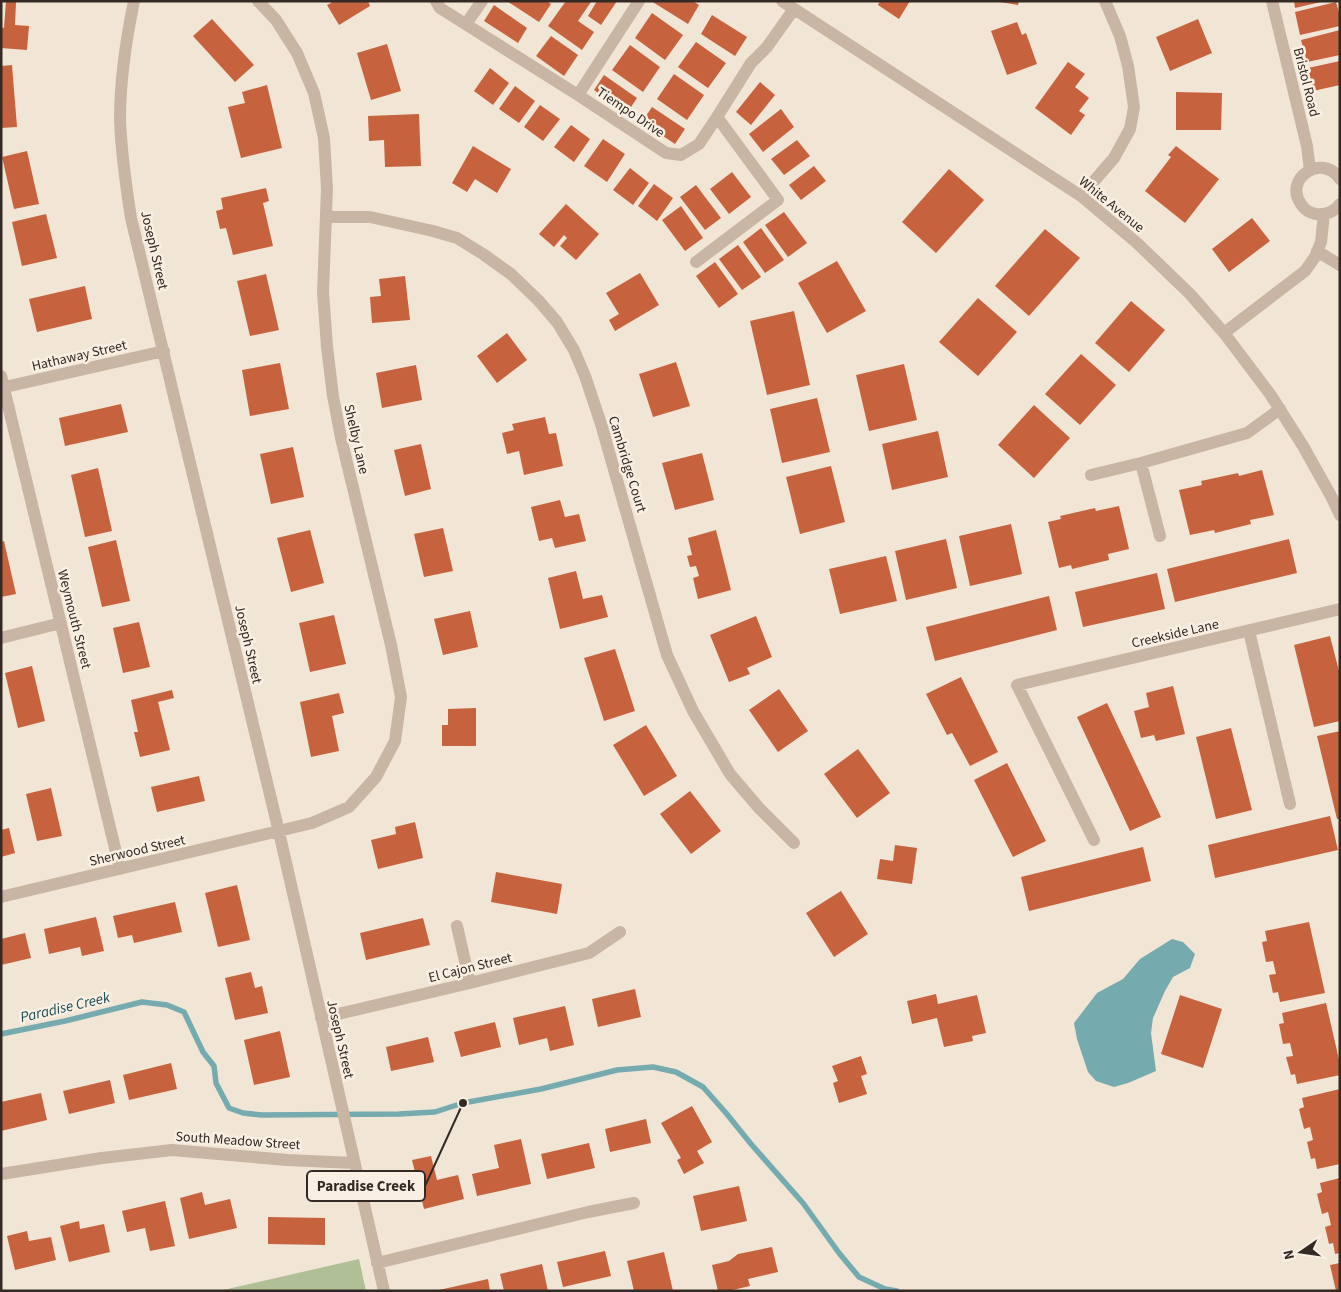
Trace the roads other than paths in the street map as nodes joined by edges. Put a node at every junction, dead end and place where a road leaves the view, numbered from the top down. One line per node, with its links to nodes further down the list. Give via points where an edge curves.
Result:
1 (134, 1): 23 (street, Joseph Street, via 125,42 120,120 131,218)
2 (258, 1): 18 (street, Shelby Lane, via 276,20 297,53 314,94 324,138)
3 (436, 1): 10 (street, Tiempo Drive, via 440,8)
4 (482, 1): 10 (street)
5 (638, 1): 11 (street)
6 (782, 1): 9 (street, White Avenue)
7 (1105, 1): 15 (street, via 1122,43 1134,107 1130,129 1114,158)
8 (1272, 1): 13 (street, Bristol Road)
9 (794, 9): 12 (street, Tiempo Drive, via 767,47 751,63); 15 (street, White Avenue)
10 (466, 24): 11 (street, Tiempo Drive)
11 (578, 95): 12 (street, Tiempo Drive, via 666,154 682,154 699,144)
12 (717, 117): 20 (street, via 778,200)
13 (1310, 170): 14 (street, via 1326,168); 17 (street, via 1298,182 1299,201 1312,213)
14 (1340, 179)
15 (1081, 196): 22 (street, White Avenue, via 1137,243 1190,294)
16 (1340, 204): 17 (street, via 1332,212)
17 (1324, 214): 19 (street)
18 (326, 217): 35 (street, Shelby Lane, via 324,292 333,396 401,697 395,741 376,777 349,807 312,823); 37 (street, Cambridge Court, via 370,217 457,238 511,274 557,322 574,350 588,384 667,655 693,711 730,774 758,808)
19 (1317, 251): 21 (street); 22 (street, via 1305,271)
20 (696, 262)
21 (1340, 265)
22 (1224, 333): 25 (street, White Avenue)
23 (164, 351): 24 (street, Hathaway Street); 35 (street, Joseph Street)
24 (2, 384): 31 (street, Weymouth Street)
25 (1280, 409): 26 (street, via 1247,434); 28 (street, White Avenue)
26 (1141, 463): 27 (street); 29 (street)
27 (1091, 475)
28 (1340, 515)
29 (1160, 536)
30 (1340, 609): 32 (street, Creekside Lane)
31 (61, 623): 33 (street); 38 (street, Weymouth Street)
32 (1249, 630): 34 (street); 36 (street, Creekside Lane, via 1018,685)
33 (1, 638)
34 (1290, 804)
35 (279, 832): 38 (street, Sherwood Street); 43 (street, Joseph Street)
36 (1094, 840)
37 (794, 843)
38 (120, 869): 39 (street, Sherwood Street)
39 (1, 897)
40 (457, 926): 42 (street)
41 (620, 932): 42 (street, El Cajon Street, via 589,953)
42 (470, 983): 43 (street, El Cajon Street)
43 (321, 1018): 44 (street, Joseph Street)
44 (354, 1163): 45 (street, South Meadow Street, via 172,1150); 47 (street, Joseph Street)
45 (1, 1174)
46 (634, 1203): 47 (street)
47 (377, 1263): 48 (street, Joseph Street)
48 (384, 1291)

